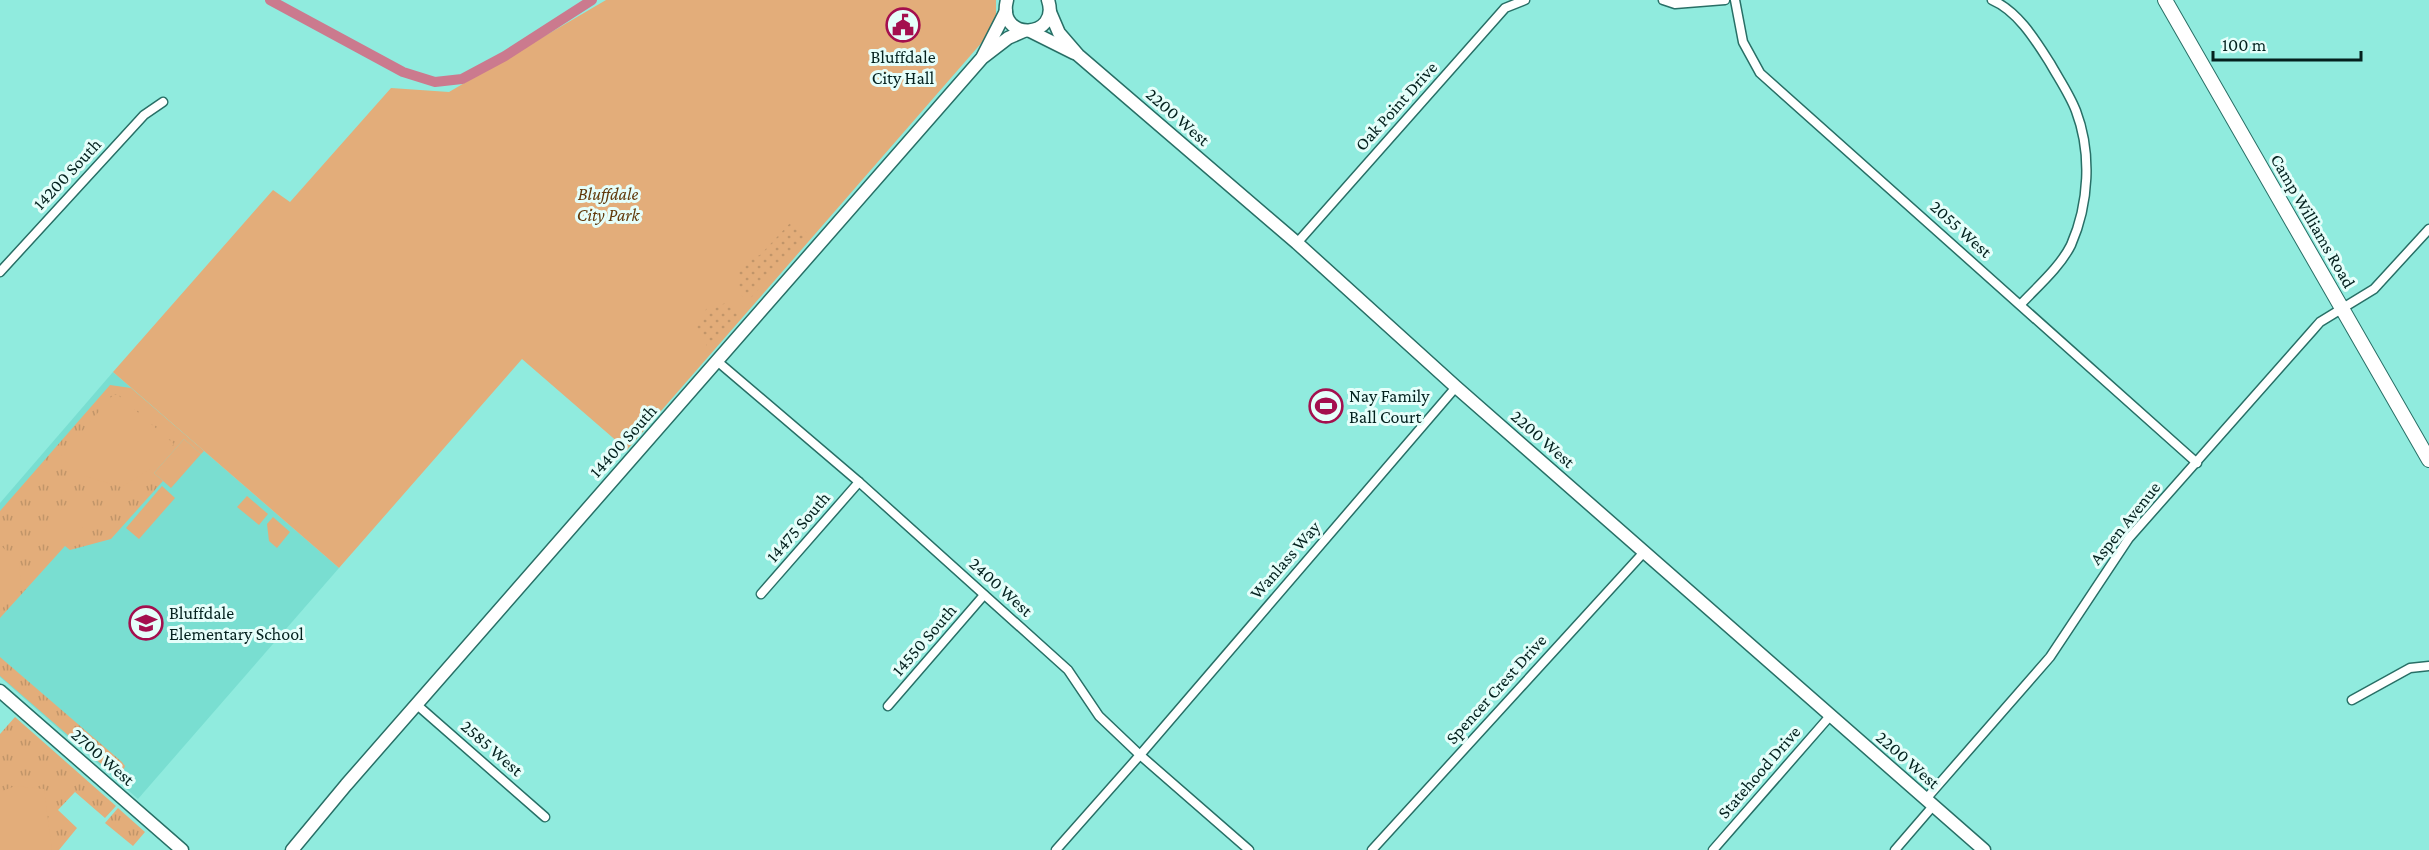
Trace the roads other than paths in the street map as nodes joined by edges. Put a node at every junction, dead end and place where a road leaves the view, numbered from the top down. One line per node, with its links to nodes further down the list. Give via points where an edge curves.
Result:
1 (1525, 0): 14 (street, Oak Point Drive, via 1505,8)
2 (1663, 0): 3 (street)
3 (1725, 0)
4 (1736, 0): 16 (street, 2055 West, via 1743,42 1760,73)
5 (1992, 0): 16 (street, via 2036,40 2064,87 2082,129 2087,168 2085,195 2070,246)
6 (2165, 0): 17 (main road, Camp Williams Road)
7 (1050, 4): 9 (main road, 14400 South, via 1043,25); 10 (main road, 2200 West, via 1059,33)
8 (1005, 5): 9 (main road, 2200 West, via 1012,25); 11 (main road, 14400 South)
9 (1027, 31): 10 (main road, 2200 West); 11 (main road, 14400 South, via 1008,38)
10 (1078, 55): 14 (main road, 2200 West)
11 (982, 58): 18 (main road, 14400 South)
12 (163, 102): 15 (street, 14200 South, via 144,115)
13 (2429, 229): 17 (street, Aspen Avenue, via 2374,289)
14 (1297, 243): 19 (main road, 2200 West)
15 (0, 270)
16 (2021, 304): 21 (street, 2055 West)
17 (2342, 308): 20 (main road, Camp Williams Road); 21 (street, Aspen Avenue, via 2313,330)
18 (717, 361): 22 (street, 2400 West); 29 (main road, 14400 South)
19 (1456, 387): 23 (main road, 2200 West); 32 (street, Wanlass Way)
20 (2429, 460)
21 (2197, 463): 33 (street, Aspen Avenue, via 2129,538 2050,657)
22 (859, 482): 24 (street, 14475 South); 25 (street, 2400 West)
23 (1645, 551): 31 (main road, 2200 West); 39 (street, Spencer Crest Drive)
24 (761, 594)
25 (984, 595): 30 (street, 14550 South); 32 (street, 2400 West, via 1068,670 1099,716)
26 (2429, 666): 28 (street, via 2410,668)
27 (0, 691): 35 (main road, 2700 West)
28 (2352, 700)
29 (416, 704): 34 (street, 2585 West); 36 (main road, 14400 South)
30 (888, 706)
31 (1830, 716): 33 (main road, 2200 West); 40 (street, Statehood Drive)
32 (1140, 756): 37 (street, Wanlass Way); 38 (street, 2400 West)
33 (1930, 802): 41 (street, Aspen Avenue); 42 (main road, 2200 West)
34 (545, 817)
35 (182, 850)
36 (292, 850)
37 (1056, 850)
38 (1249, 850)
39 (1372, 850)
40 (1713, 850)
41 (1895, 850)
42 (1984, 850)

